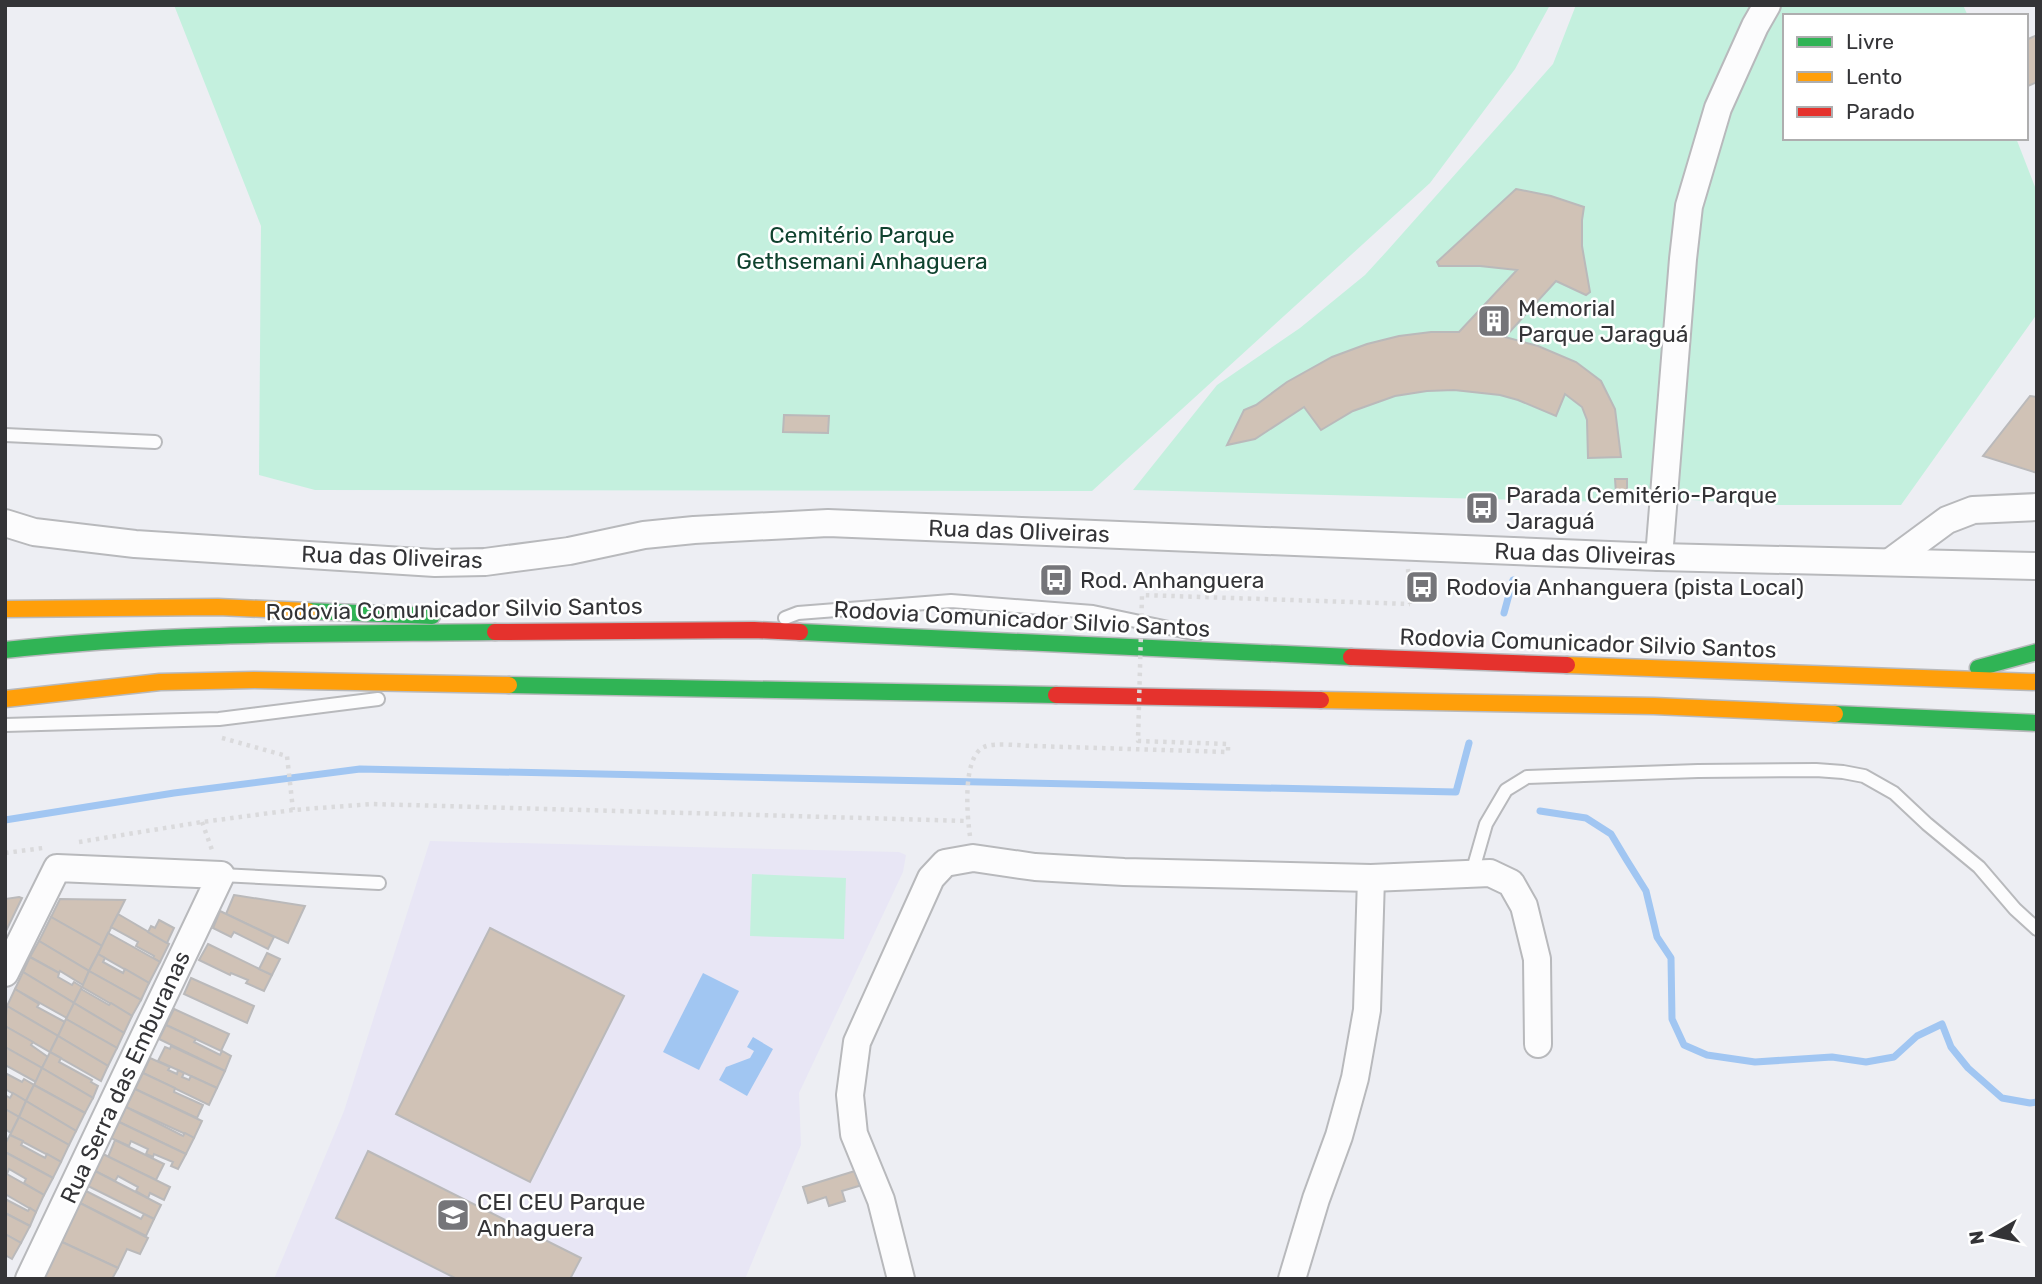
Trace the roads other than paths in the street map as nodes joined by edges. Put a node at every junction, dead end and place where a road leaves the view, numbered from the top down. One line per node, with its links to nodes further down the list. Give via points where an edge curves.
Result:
1 (1767, 5): 6 (street, via 1718,108 1689,206)
2 (5, 435): 3 (lane)
3 (155, 442)
4 (2037, 507): 7 (street, via 1973,510 1947,520)
5 (5, 523): 6 (street, Rua das Oliveiras, via 34,532 135,544 435,563 555,553 644,535 828,523)
6 (1659, 557): 7 (street, Rua das Oliveiras)
7 (1890, 562): 8 (street, Rua das Oliveiras)
8 (2037, 566)
9 (5, 609): 10 (main road, via 218,607)
10 (614, 629): 11 (main road, Rodovia Comunicador Silvio Santos); 12 (main road, Rodovia Comunicador Silvio Santos, via 247,635)
11 (754, 630): 14 (main road, Rodovia Comunicador Silvio Santos); 14 (lane, via 798,613 951,601 1093,612)
12 (5, 650)
13 (2037, 652): 15 (main road)
14 (1296, 655): 15 (main road, Rodovia Comunicador Silvio Santos)
15 (1937, 678): 16 (main road, Rodovia Comunicador Silvio Santos)
16 (2037, 682)
17 (503, 683): 18 (main road, via 160,682); 19 (main road, via 1654,706); 20 (lane, via 219,719)
18 (5, 699)
19 (2037, 723)
20 (5, 724)
21 (1472, 873): 23 (street); 25 (lane, via 1486,824 1506,790 1527,777 1843,772 1864,776 1894,793 1979,867); 27 (street, via 1490,873 1511,883 1524,906 1537,959)
22 (221, 875): 24 (lane); 26 (street, via 57,868); 28 (street, Rua Serra das Emburanas)
23 (1371, 878): 29 (street, via 1125,872 973,858 944,863 931,878 857,1042 850,1095 854,1134 881,1200); 30 (street, via 1367,1010 1355,1079)
24 (379, 883)
25 (2037, 929)
26 (5, 973)
27 (1538, 1044)
28 (29, 1279)
29 (901, 1279)
30 (1292, 1279)

